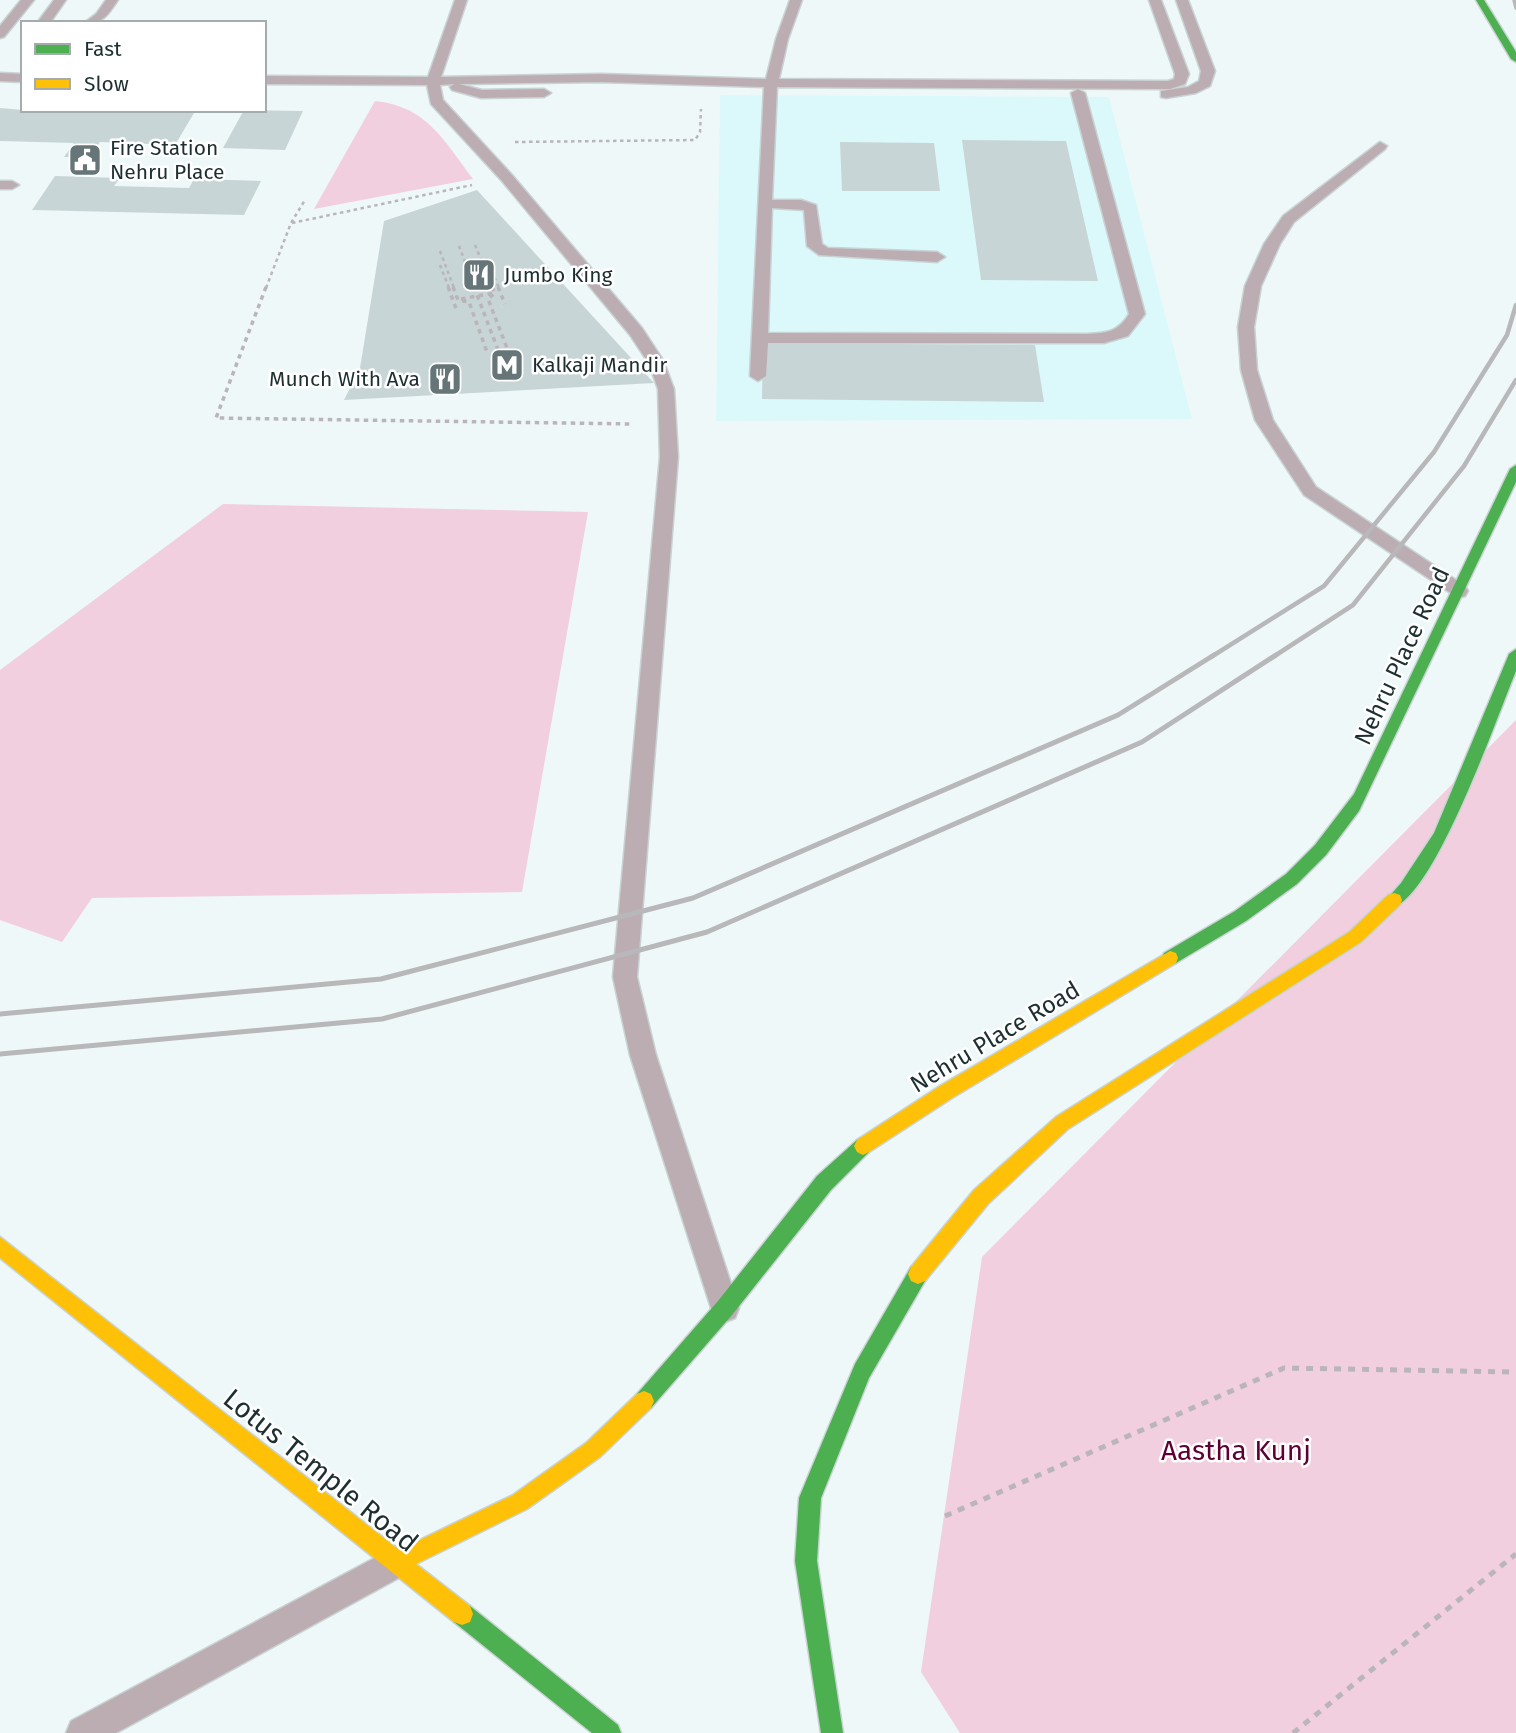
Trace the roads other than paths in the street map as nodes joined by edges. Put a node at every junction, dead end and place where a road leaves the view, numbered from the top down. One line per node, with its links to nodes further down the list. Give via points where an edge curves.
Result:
1 (28, 0): 12 (lane)
2 (60, 0): 9 (lane)
3 (112, 0): 10 (lane)
4 (461, 0): 17 (lane)
5 (796, 0): 18 (lane)
6 (1155, 0): 18 (lane, via 1182,74 1180,81 1170,85)
7 (1182, 0): 21 (lane, via 1208,71 1205,83 1166,94)
8 (1480, 0): 13 (street)
9 (44, 21)
10 (93, 21)
11 (21, 33): 12 (lane)
12 (0, 34)
13 (1516, 59)
14 (0, 77): 15 (lane)
15 (21, 78)
16 (266, 80): 17 (lane)
17 (433, 81): 18 (lane, via 601,78); 19 (lane, via 481,94); 31 (lane, via 436,101 636,332 657,364 666,389 669,425 659,588 625,977 643,1055)
18 (770, 88): 20 (lane); 21 (lane); 23 (lane)
19 (561, 93)
20 (627, 93)
21 (1078, 93): 25 (lane, via 1138,314 1128,331 1087,339)
22 (1380, 146): 28 (lane, via 1288,219 1272,244 1253,286 1246,327 1250,370 1264,420 1310,491)
23 (765, 204): 24 (lane, via 811,208 815,246 824,252); 25 (lane)
24 (937, 257)
25 (760, 338): 26 (lane)
26 (758, 376)
27 (1516, 469): 28 (street, Nehru Place Road)
28 (1458, 591): 31 (street, Nehru Place Road, via 1360,798 1304,868 1233,920 946,1092 859,1150 824,1183)
29 (1516, 654): 35 (street, via 1440,836 1407,888 1355,937 1062,1123 981,1197 913,1280 862,1371 810,1498 806,1561)
30 (0, 1246): 32 (street, Lotus Temple Road)
31 (725, 1308): 32 (street, Nehru Place Road, via 652,1393 593,1450 520,1502)
32 (395, 1563): 33 (lane); 34 (street, Lotus Temple Road)
33 (83, 1733)
34 (610, 1733)
35 (832, 1733)

